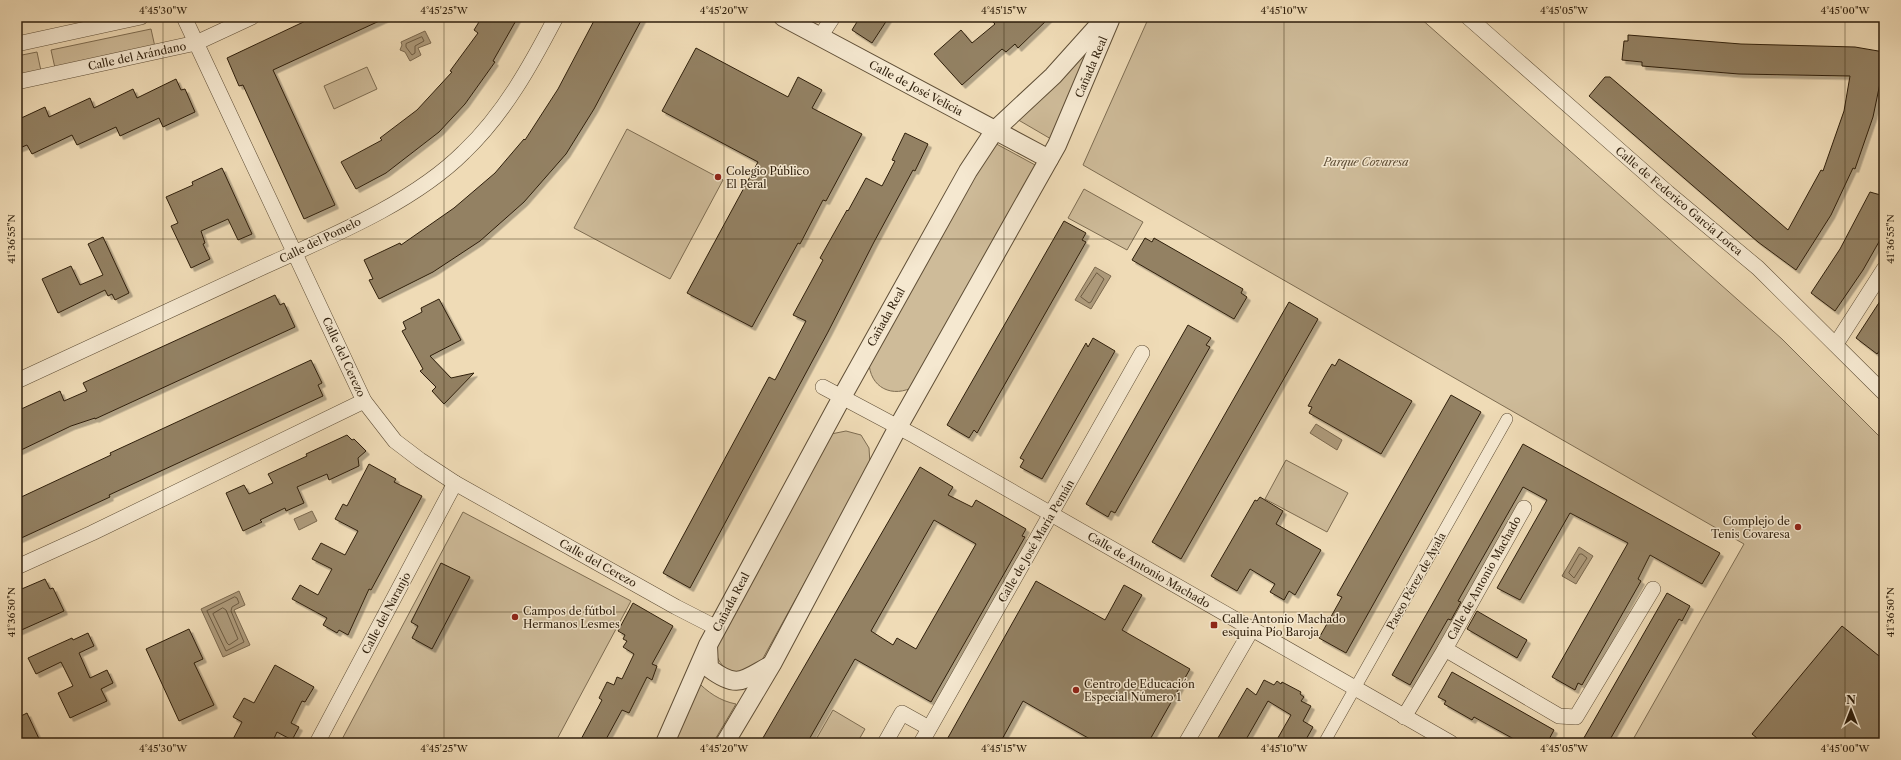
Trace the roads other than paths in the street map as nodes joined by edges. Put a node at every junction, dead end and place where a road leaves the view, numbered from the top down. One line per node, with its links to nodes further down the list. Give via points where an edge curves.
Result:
1 (141, 17): 12 (street)
2 (184, 17): 11 (street, Calle del Cerezo)
3 (252, 17): 11 (street, Calle del Arándano)
4 (556, 17): 16 (street, Calle del Pomelo, via 531,64 499,112 464,152 424,185 349,228)
5 (783, 17): 10 (street, Calle de José Velicia)
6 (833, 17): 10 (street)
7 (1103, 17): 14 (street, Cañada Real, via 1097,28 1053,76)
8 (1112, 17): 15 (street, Cañada Real)
9 (1468, 17): 18 (street, Calle de Federico García Lorca, via 1668,193 1758,268)
10 (820, 37): 14 (street, Calle de José Velicia)
11 (196, 43): 13 (street, Calle del Arándano); 16 (street, Calle del Cerezo)
12 (17, 44)
13 (17, 82)
14 (995, 130): 15 (street, Calle de José Velicia); 23 (street, Cañada Real, via 968,170)
15 (1049, 159): 26 (street, Cañada Real)
16 (294, 253): 20 (street, Calle del Pomelo); 24 (street, Calle del Cerezo)
17 (1884, 269): 18 (street)
18 (1836, 344): 22 (street, Calle de Federico García Lorca)
19 (1142, 353): 29 (street, Calle de José María Pemán)
20 (17, 381)
21 (823, 387): 23 (street, Calle de Antonio Machado)
22 (1884, 393)
23 (842, 397): 26 (street, Calle de Antonio Machado); 32 (street, Cañada Real)
24 (364, 401): 27 (street, Calle del Cerezo, via 395,441); 30 (street)
25 (1507, 419): 37 (street, Paseo Pérez de Ayala)
26 (898, 427): 29 (street, Calle de Antonio Machado); 36 (street, Cañada Real)
27 (455, 483): 32 (street, Calle del Cerezo); 40 (street, Calle del Naranjo)
28 (1524, 508): 35 (street, Calle de Antonio Machado)
29 (1051, 515): 33 (street, Calle de Antonio Machado); 39 (street, Calle de José María Pemán)
30 (17, 567)
31 (1653, 589): 35 (street, Calle de Antonio Machado, via 1576,717 1559,716)
32 (717, 628): 34 (street, Cañada Real)
33 (1252, 629): 37 (street, Calle de Antonio Machado); 45 (street)
34 (708, 645): 36 (street, Cañada Real, via 709,668 724,680 739,682); 41 (street, Cañada Real)
35 (1445, 649): 38 (street, Calle de Antonio Machado)
36 (772, 664): 42 (street, Cañada Real)
37 (1355, 688): 38 (street, Calle de Antonio Machado); 46 (street, Paseo Pérez de Ayala)
38 (1404, 717): 47 (street, Calle de Antonio Machado)
39 (930, 728): 43 (street, via 902,713); 44 (street, Calle de José María Pemán)
40 (317, 743)
41 (665, 743)
42 (725, 743)
43 (885, 743)
44 (921, 743)
45 (1186, 743)
46 (1324, 743)
47 (1451, 743)

